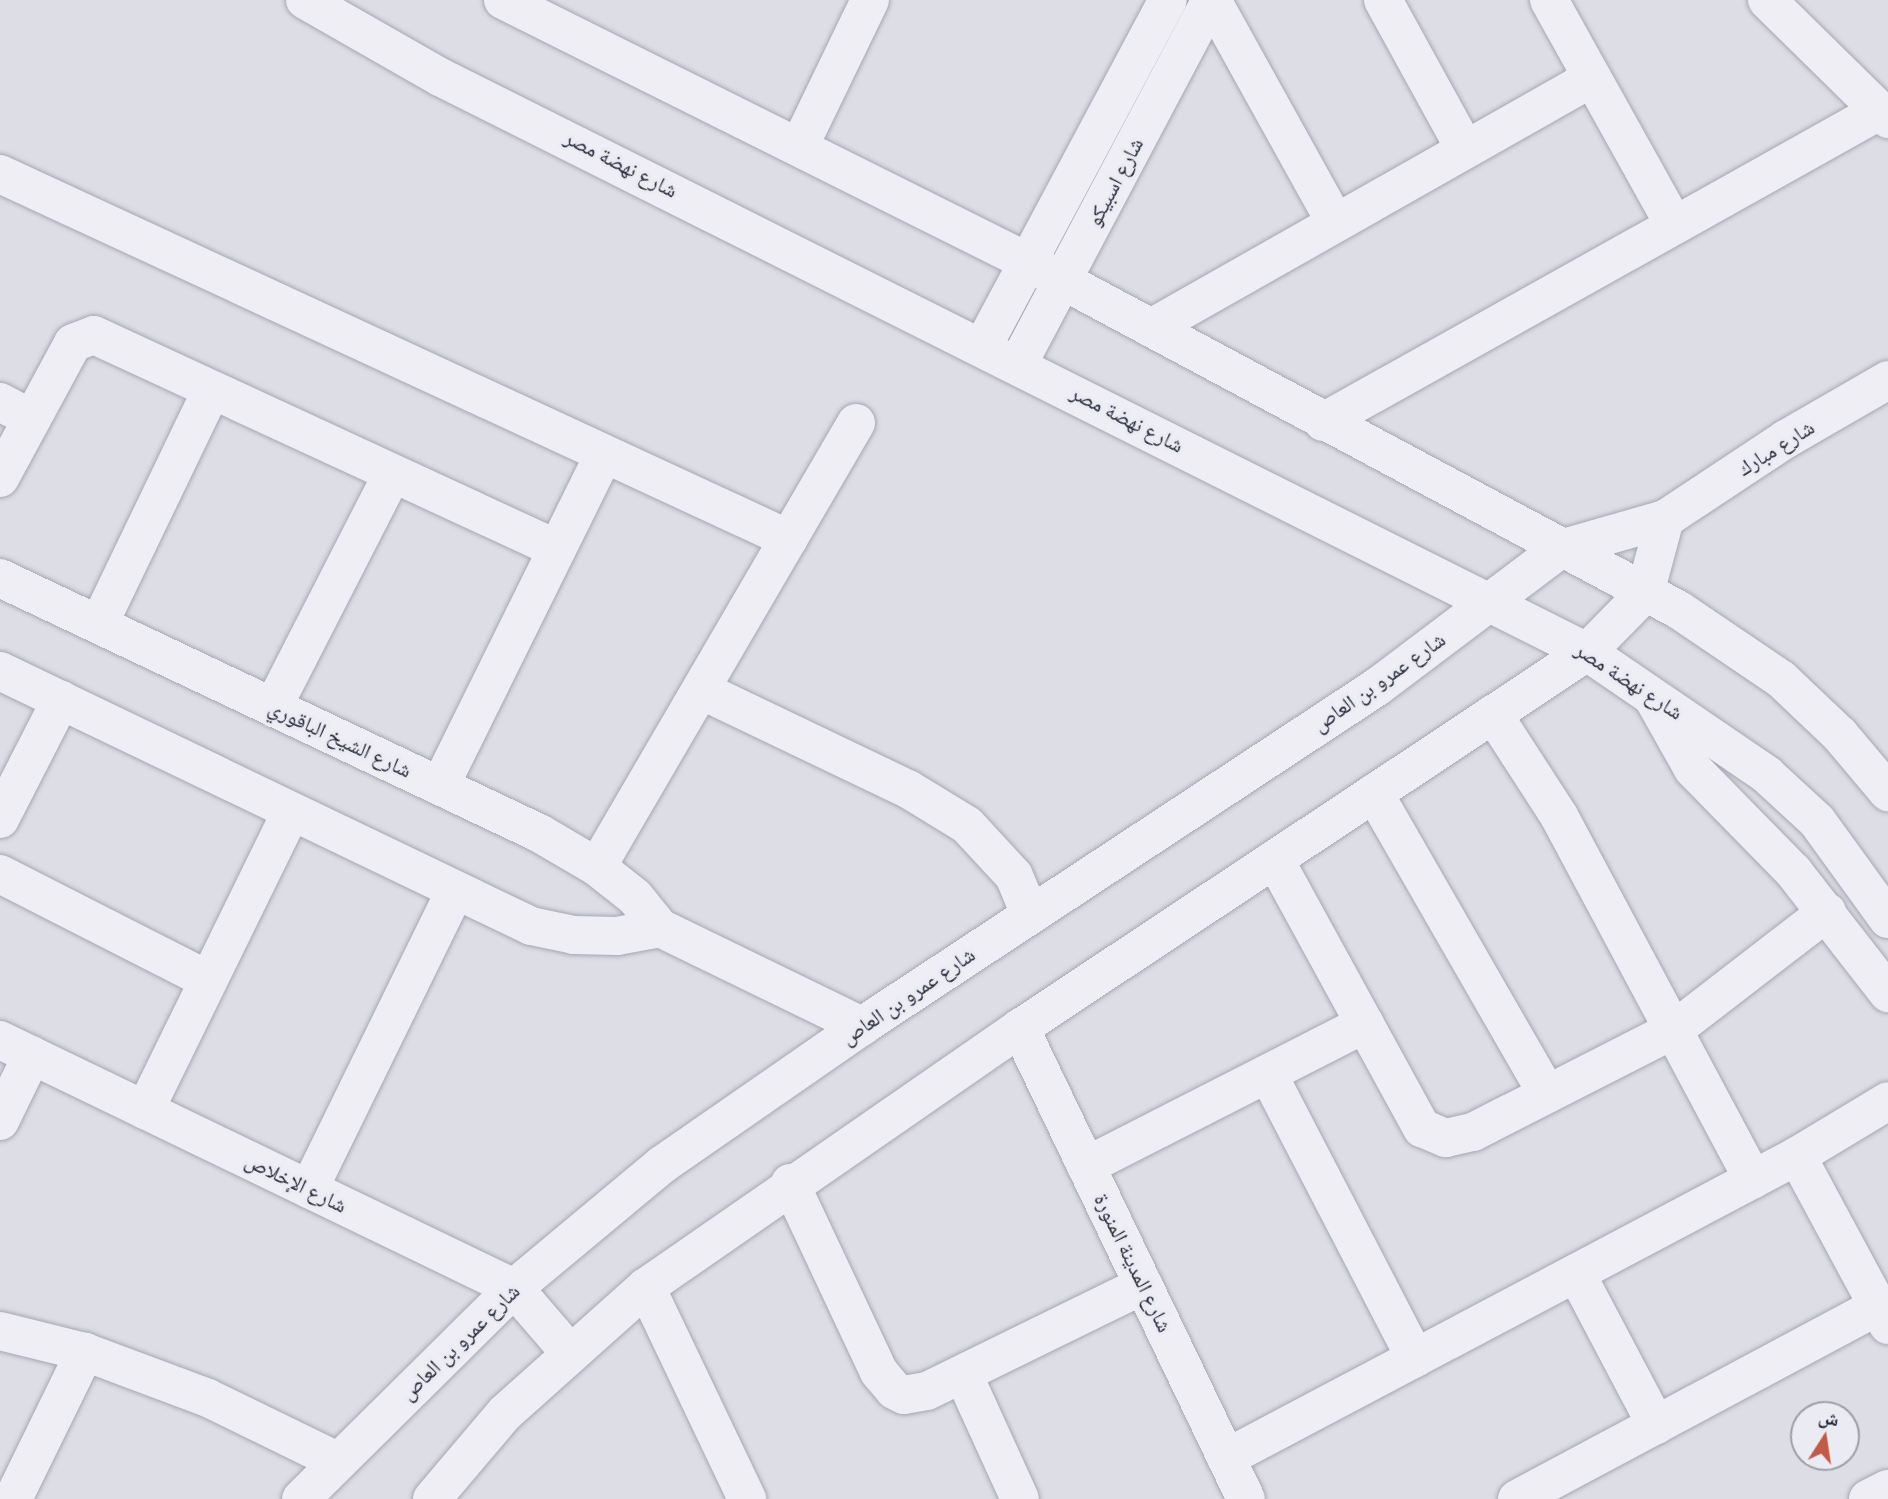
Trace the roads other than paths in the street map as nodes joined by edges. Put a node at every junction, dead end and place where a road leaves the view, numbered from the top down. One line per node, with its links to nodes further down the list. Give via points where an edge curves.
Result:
1 (305, 0): 20 (street, شارع نهضة مصر, via 440,76)
2 (503, 0): 9 (street)
3 (870, 0): 12 (street)
4 (1168, 0): 17 (street, شارع اسبيكو)
5 (1212, 0): 15 (street); 18 (street, شارع اسبيكو)
6 (1383, 0): 13 (street)
7 (1549, 0): 10 (street)
8 (1767, 0): 11 (street)
9 (563, 13): 12 (street)
10 (1592, 78): 13 (street); 16 (street)
11 (1884, 114): 16 (street)
12 (799, 147): 17 (street)
13 (1465, 149): 15 (street)
14 (0, 174): 27 (street)
15 (1334, 220): 19 (street)
16 (1674, 225): 25 (street)
17 (1028, 262): 18 (street); 20 (street, شارع اسبيكو)
18 (1062, 281): 19 (street); 21 (street, شارع اسبيكو)
19 (1151, 328): 25 (street)
20 (983, 346): 21 (street, شارع نهضة مصر)
21 (1018, 364): 36 (street, شارع نهضة مصر)
22 (1888, 380): 30 (street, شارع مبارك, via 1786,439)
23 (211, 391): 24 (street, via 102,338 86,336 73,344); 28 (street); 37 (street)
24 (16, 410): 29 (street)
25 (1323, 422): 33 (street)
26 (856, 423): 31 (street)
27 (604, 454): 31 (street); 32 (street)
28 (391, 474): 32 (street); 43 (street)
29 (0, 478)
30 (1665, 519): 33 (street, شارع مبارك); 35 (street)
31 (789, 539): 40 (street)
32 (557, 549): 45 (street)
33 (1560, 550): 35 (street); 36 (street, شارع عمرو بن العاص)
34 (0, 578): 37 (street, شارع الشيخ الباقوري)
35 (1645, 593): 38 (street); 46 (street, via 1714,631 1781,679 1840,735)
36 (1490, 602): 38 (street, شارع نهضة مصر); 55 (street, شارع عمرو بن العاص, via 1377,687)
37 (99, 625): 43 (street, شارع الشيخ الباقوري)
38 (1587, 652): 41 (street, شارع نهضة مصر); 44 (street)
39 (0, 671): 42 (street)
40 (701, 690): 51 (street); 55 (street, via 908,789 967,825 1014,876)
41 (1649, 690): 54 (street, via 1693,769); 56 (street, شارع نهضة مصر, via 1767,775 1817,821)
42 (61, 700): 48 (street); 49 (street)
43 (273, 707): 45 (street, شارع الشيخ الباقوري)
44 (1493, 714): 47 (street); 63 (street, via 1559,816)
45 (440, 786): 51 (street, شارع الشيخ الباقوري)
46 (1888, 792)
47 (1374, 793): 50 (street); 66 (street)
48 (291, 811): 53 (street); 58 (street)
49 (0, 819)
50 (1275, 860): 60 (street); 62 (street)
51 (597, 867): 57 (street, شارع الشيخ الباقوري, via 635,897)
52 (0, 874): 58 (street)
53 (455, 891): 57 (street, via 531,926 573,935 617,936); 74 (street)
54 (1827, 912): 59 (street); 63 (street)
55 (1030, 914): 61 (street, شارع عمرو بن العاص)
56 (1888, 919)
57 (660, 928): 61 (street, شارع الشيخ الباقوري)
58 (208, 980): 68 (street)
59 (1888, 993)
60 (1365, 1024): 65 (street); 66 (street, via 1422,1128 1433,1136 1460,1137)
61 (862, 1026): 78 (street, شارع عمرو بن العاص, via 663,1164)
62 (1020, 1028): 71 (street, شارع المدينة المنورة); 73 (street)
63 (1675, 1030): 66 (street); 72 (street)
64 (16, 1048): 68 (street, شارع الإخلاص); 69 (street)
65 (1268, 1074): 71 (street); 83 (street)
66 (1548, 1094)
67 (1888, 1101): 70 (street)
68 (145, 1110): 74 (street, شارع الإخلاص)
69 (0, 1121)
70 (1797, 1156): 72 (street); 79 (street)
71 (1086, 1166): 76 (street, شارع المدينة المنورة)
72 (1753, 1179): 75 (street)
73 (790, 1183): 77 (street); 84 (street, via 886,1382 904,1395 916,1396)
74 (309, 1189): 78 (street, شارع الإخلاص)
75 (1576, 1273): 83 (street); 85 (street)
76 (1143, 1285): 84 (street); 86 (street, شارع المدينة المنورة)
77 (646, 1287): 82 (street); 92 (street)
78 (514, 1288): 82 (street, شارع الإخلاص); 87 (street, شارع عمرو بن العاص)
79 (1883, 1315): 85 (street)
80 (0, 1331): 81 (street)
81 (85, 1352): 87 (street, via 208,1398); 90 (street)
82 (570, 1353): 89 (street, via 505,1413)
83 (1415, 1358): 86 (street)
84 (963, 1374): 93 (street)
85 (1656, 1425): 95 (street)
86 (1226, 1458): 94 (street, شارع المدينة المنورة)
87 (337, 1461): 91 (street, شارع عمرو بن العاص)
88 (1888, 1489): 96 (street)
89 (448, 1492)
90 (13, 1499)
91 (301, 1499)
92 (747, 1499)
93 (1020, 1499)
94 (1246, 1499)
95 (1517, 1499)
96 (1868, 1499)

